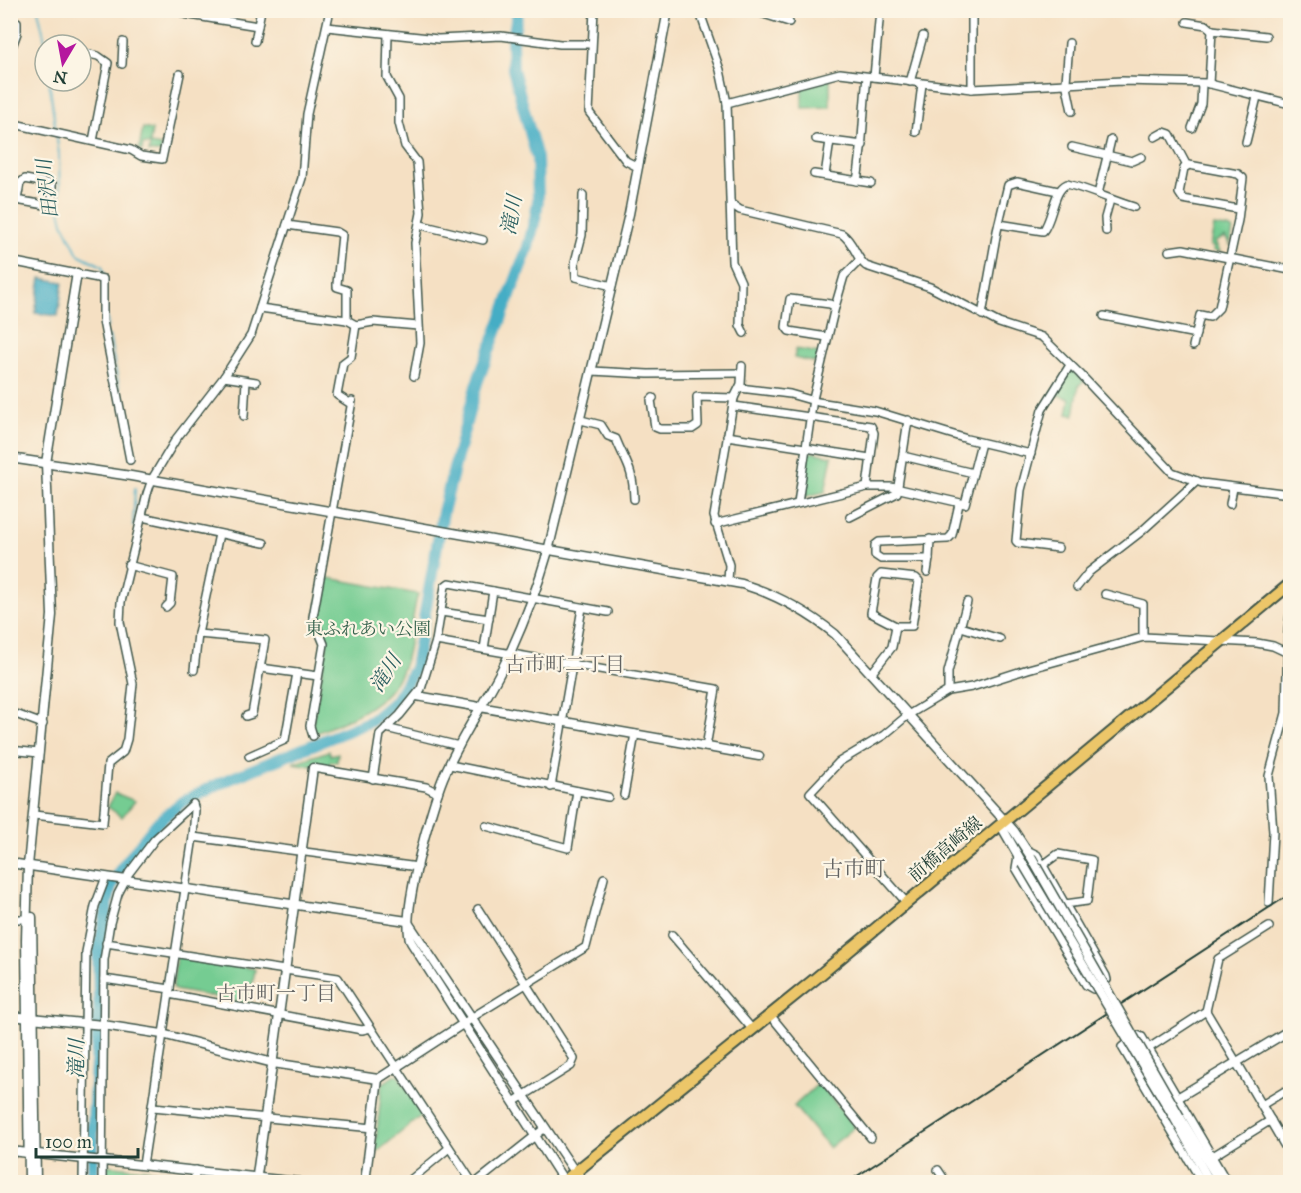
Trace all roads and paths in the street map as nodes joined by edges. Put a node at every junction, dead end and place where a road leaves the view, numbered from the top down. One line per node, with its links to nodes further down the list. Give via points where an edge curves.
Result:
1 (261, 10): 15 (street)
2 (330, 10): 16 (street)
3 (594, 10): 25 (street)
4 (668, 10): 54 (street)
5 (699, 10): 37 (street)
6 (751, 10): 13 (street)
7 (880, 10): 30 (street)
8 (972, 10): 35 (street)
9 (987, 10): 10 (street)
10 (1001, 10)
11 (184, 14): 15 (street)
12 (10, 21): 23 (street, via 18,26)
13 (789, 21)
14 (1187, 22): 17 (street)
15 (258, 26): 21 (street)
16 (327, 27): 18 (street); 68 (street, via 306,114 302,178)
17 (1212, 30): 20 (street); 34 (street)
18 (388, 34): 25 (street); 69 (street, via 387,77 399,99 399,123 405,146 417,162)
19 (923, 36): 31 (street)
20 (1266, 36)
21 (255, 40)
22 (123, 42): 28 (street)
23 (12, 43): 26 (street)
24 (1069, 43): 32 (street)
25 (591, 44): 54 (street, via 590,115 626,161)
26 (10, 52)
27 (93, 55): 46 (street, via 108,63)
28 (122, 64)
29 (180, 74): 46 (street, via 164,158 141,156)
30 (871, 77): 31 (street); 37 (street, via 834,74); 49 (street)
31 (910, 82): 33 (street)
32 (1066, 83): 34 (street); 35 (street); 39 (street)
33 (922, 84): 35 (street); 42 (street)
34 (1205, 84): 36 (street); 41 (street)
35 (972, 89)
36 (1257, 97): 38 (street); 48 (street)
37 (727, 103): 64 (street)
38 (1290, 104)
39 (1072, 111)
40 (10, 123): 46 (street)
41 (1192, 128)
42 (916, 132)
43 (1155, 137): 53 (street, via 1164,132 1170,134)
44 (816, 139): 47 (street)
45 (1111, 140): 51 (street)
46 (93, 141)
47 (830, 141): 49 (street); 56 (street)
48 (1246, 142)
49 (863, 145): 57 (street)
50 (1072, 147): 51 (street)
51 (1107, 155): 52 (street, via 1132,161); 60 (street)
52 (1141, 156)
53 (1187, 166): 66 (street, via 1243,178); 66 (street, via 1179,193 1183,199)
54 (638, 167): 78 (street)
55 (814, 174): 56 (street)
56 (825, 175): 57 (street)
57 (858, 181): 58 (street)
58 (872, 183)
59 (1058, 191): 60 (street, via 1067,184); 67 (street, via 1052,218 1043,231); 67 (street, via 1010,184)
60 (1098, 194): 63 (street)
61 (583, 195): 78 (street, via 576,277)
62 (14, 200): 62 (street, via 52,206 52,184 25,179)
63 (1110, 200): 65 (street); 70 (street)
64 (731, 204): 74 (street, via 740,210 842,234 850,240); 86 (street, via 732,262 741,282 740,325)
65 (1134, 207)
66 (1238, 209): 73 (street)
67 (999, 224): 81 (street)
68 (287, 225): 79 (street); 83 (street, via 342,235 337,284 347,290)
69 (421, 225): 71 (street); 85 (street, via 415,243)
70 (1106, 231)
71 (483, 240)
72 (1169, 251): 73 (street, via 1183,249)
73 (1231, 257): 76 (street); 87 (street, via 1219,308 1210,317 1200,315)
74 (860, 260): 80 (street, via 844,276); 81 (street, via 866,266 934,288)
75 (10, 261): 77 (street)
76 (1290, 270)
77 (77, 273): 111 (street, via 103,279 103,321); 112 (street)
78 (612, 286): 91 (street)
79 (260, 308): 83 (street); 93 (street, via 247,344)
80 (835, 308): 88 (street); 88 (street, via 790,299 786,327 789,331)
81 (982, 315): 90 (street, via 1038,335)
82 (1104, 316): 87 (street)
83 (348, 320): 84 (street)
84 (356, 325): 85 (street, via 373,322); 124 (street, via 351,357 343,363 337,395 352,403)
85 (418, 326): 92 (street, via 420,343)
86 (744, 333)
87 (1196, 334): 89 (street)
88 (827, 337): 98 (street)
89 (1193, 346)
90 (1070, 365): 107 (street, via 1042,410); 115 (street, via 1172,472)
91 (592, 371): 96 (street, via 648,374 742,369); 102 (street)
92 (414, 376)
93 (224, 377): 94 (street); 114 (street, via 180,433)
94 (246, 381): 95 (street); 100 (street)
95 (256, 382)
96 (740, 388): 98 (street); 99 (street)
97 (653, 398): 99 (street, via 655,427 660,429 692,429 698,425 697,397)
98 (813, 399): 101 (street); 103 (street)
99 (734, 402): 101 (street); 104 (street)
100 (244, 416)
101 (810, 416): 106 (street); 110 (street, via 871,426 874,433)
102 (581, 420): 120 (street, via 601,425 608,436 616,439 633,478); 132 (street)
103 (908, 420): 105 (street); 108 (street)
104 (727, 436): 106 (street); 127 (street)
105 (981, 443): 107 (street); 113 (street)
106 (806, 448): 110 (street); 121 (street)
107 (1031, 454): 131 (street, via 1021,490 1016,542)
108 (903, 456): 113 (street); 118 (street)
109 (10, 458): 112 (street)
110 (870, 458): 116 (street)
111 (130, 460)
112 (46, 463): 114 (street); 172 (street, via 52,607)
113 (973, 473): 122 (street, via 966,502)
114 (152, 479): 124 (street); 125 (street)
115 (1197, 481): 117 (street); 138 (street)
116 (867, 487): 118 (street); 121 (street)
117 (1233, 488): 119 (street); 123 (street)
118 (898, 489): 122 (street); 126 (street, via 891,497)
119 (1290, 494)
120 (634, 499)
121 (798, 503): 127 (street)
122 (959, 504): 129 (street, via 952,536)
123 (1230, 504)
124 (332, 511): 132 (street); 164 (street, via 313,617 324,640)
125 (142, 517): 128 (street); 134 (street)
126 (850, 517)
127 (715, 524): 136 (street, via 729,564)
128 (219, 534): 130 (street); 151 (street)
129 (930, 539): 133 (street); 133 (street, via 879,542 874,551 876,558 881,559)
130 (264, 543)
131 (1058, 548)
132 (548, 550): 136 (street); 141 (street)
133 (928, 559): 135 (street)
134 (128, 565): 143 (street, via 173,577); 190 (street, via 120,622 133,684 123,752 108,764 103,823)
135 (927, 572)
136 (728, 581): 163 (street, via 798,607 835,634)
137 (1290, 584): 155 (main road, 前橋高崎線)
138 (1077, 586)
139 (493, 591): 141 (street); 145 (street, via 449,583 445,586); 148 (street)
140 (1105, 594): 152 (street, via 1143,604)
141 (533, 598): 144 (street); 157 (street)
142 (967, 602): 150 (street)
143 (166, 607)
144 (582, 608): 146 (street); 159 (street)
145 (441, 612): 148 (street); 154 (street)
146 (608, 612)
147 (1290, 614): 158 (street)
148 (489, 619): 156 (street)
149 (896, 626): 149 (street, via 871,613 880,574 919,581 912,626); 163 (street, via 891,646)
150 (961, 627): 153 (street); 165 (street, via 948,672)
151 (198, 633): 160 (street, via 265,640); 161 (street)
152 (1143, 637): 155 (street); 165 (street)
153 (1000, 639)
154 (436, 641): 156 (street); 166 (street)
155 (1222, 641): 158 (street, via 1273,646); 191 (main road, 前橋高崎線)
156 (484, 649): 157 (street)
157 (510, 653): 159 (street); 167 (street)
158 (1289, 653): 206 (street, via 1286,713 1269,776 1273,832)
159 (573, 664): 171 (street); 177 (street, via 716,689)
160 (261, 668): 162 (street); 170 (street, via 252,714)
161 (194, 670)
162 (297, 673): 164 (street); 180 (street, via 285,740)
163 (871, 674): 169 (street)
164 (318, 676): 175 (street, via 310,726)
165 (948, 691): 169 (street)
166 (417, 696): 167 (street); 173 (street)
167 (482, 707): 171 (street); 176 (street)
168 (10, 712): 172 (street)
169 (908, 715): 191 (street); 205 (street, via 884,735 839,762 810,792)
170 (246, 716)
171 (563, 722): 174 (street); 185 (street)
172 (43, 724): 179 (street)
173 (386, 728): 176 (street); 184 (street, via 380,734)
174 (635, 734): 177 (street); 188 (street)
175 (313, 736)
176 (459, 746): 182 (street)
177 (706, 747): 181 (street)
178 (10, 750): 179 (street)
179 (39, 753): 190 (street)
180 (249, 756)
181 (759, 756)
182 (450, 765): 185 (street); 187 (street)
183 (313, 768): 184 (street); 194 (street)
184 (372, 779): 187 (street)
185 (551, 787): 186 (street)
186 (577, 791): 189 (street); 192 (street, via 568,848)
187 (438, 793): 200 (street)
188 (624, 795)
189 (608, 797)
190 (34, 815): 199 (street)
191 (1004, 821): 195 (street); 196 (street, via 1004,831); 205 (main road, 前橋高崎線)
192 (486, 826)
193 (193, 837): 194 (street); 203 (street, via 193,804 155,839); 204 (street)
194 (302, 852): 200 (street); 207 (street)
195 (1029, 853): 198 (street, via 1035,852); 243 (street, bridge)
196 (1021, 860): 208 (street, via 1016,868 1086,985 1093,989 1105,982 1106,976); 243 (street, bridge)
197 (10, 863): 199 (street)
198 (1043, 865): 208 (street); 208 (street, via 1058,854 1093,861 1087,901)
199 (28, 866): 201 (street); 211 (street)
200 (418, 867): 212 (street)
201 (107, 877): 203 (street); 227 (street, via 95,906 87,943)
202 (604, 878): 219 (street, via 586,947)
203 (124, 879): 204 (street); 215 (street)
204 (183, 888): 207 (street); 216 (street)
205 (906, 902): 224 (main road, 前橋高崎線)
206 (1269, 903)
207 (294, 904): 212 (street); 217 (street)
208 (1065, 904)
209 (478, 909): 219 (street)
210 (10, 919): 211 (street)
211 (29, 919): 225 (street)
212 (407, 921): 226 (street, via 411,942)
213 (1269, 927): 221 (street, via 1218,959)
214 (672, 935): 230 (street)
215 (106, 944): 216 (street); 218 (street)
216 (176, 952): 217 (street); 220 (street)
217 (286, 969): 222 (street); 229 (street, via 338,978)
218 (104, 980): 220 (street); 228 (street)
219 (525, 984): 226 (street); 240 (street, via 574,1063)
220 (170, 992): 222 (street); 232 (street)
221 (1206, 1011): 233 (street); 234 (street)
222 (280, 1015): 229 (street, via 362,1030); 235 (street)
223 (10, 1016): 225 (street)
224 (771, 1016): 230 (main road, 前橋高崎線); 249 (street)
225 (30, 1018): 227 (street); 252 (street)
226 (468, 1021): 236 (street); 240 (street)
227 (86, 1023): 228 (street); 255 (street)
228 (102, 1025): 232 (street); 256 (street)
229 (371, 1028): 236 (street)
230 (753, 1030): 260 (main road, 前橋高崎線)
231 (1290, 1030): 234 (street)
232 (162, 1034): 235 (street); 242 (street)
233 (1149, 1048): 239 (street); 275 (street, via 1139,1035 1122,1045)
234 (1237, 1062): 239 (street); 241 (street)
235 (273, 1063): 237 (street); 244 (street)
236 (397, 1067): 237 (street); 250 (street)
237 (378, 1079): 246 (street)
238 (1290, 1088): 241 (street)
239 (1179, 1097): 254 (street)
240 (519, 1099): 247 (street); 248 (street)
241 (1262, 1105): 245 (street)
242 (153, 1107): 244 (street); 257 (street)
243 (1177, 1118): 276 (street); 277 (street)
244 (266, 1119): 246 (street); 261 (street)
245 (1271, 1120): 253 (street); 254 (street)
246 (373, 1128): 268 (street)
247 (545, 1128): 248 (street); 260 (street)
248 (536, 1135): 271 (street); 272 (street)
249 (871, 1138)
250 (449, 1148): 269 (street); 270 (street)
251 (10, 1151): 252 (street)
252 (32, 1153): 255 (street); 262 (street); 263 (street)
253 (1290, 1154)
254 (1213, 1156): 278 (street)
255 (82, 1158): 256 (street); 264 (street)
256 (101, 1160): 257 (street); 265 (street)
257 (143, 1165): 258 (street)
258 (195, 1170): 261 (street); 266 (street)
259 (938, 1170): 274 (street)
260 (575, 1172): 272 (main road, 前橋高崎線); 273 (main road)
261 (256, 1180): 267 (street)
262 (29, 1182)
263 (36, 1182)
264 (83, 1182)
265 (102, 1182)
266 (195, 1182)
267 (299, 1182)
268 (365, 1182)
269 (408, 1182)
270 (472, 1182)
271 (477, 1182)
272 (564, 1182)
273 (584, 1182)
274 (946, 1182)
275 (1202, 1182)
276 (1210, 1182)
277 (1220, 1182)
278 (1227, 1182)

